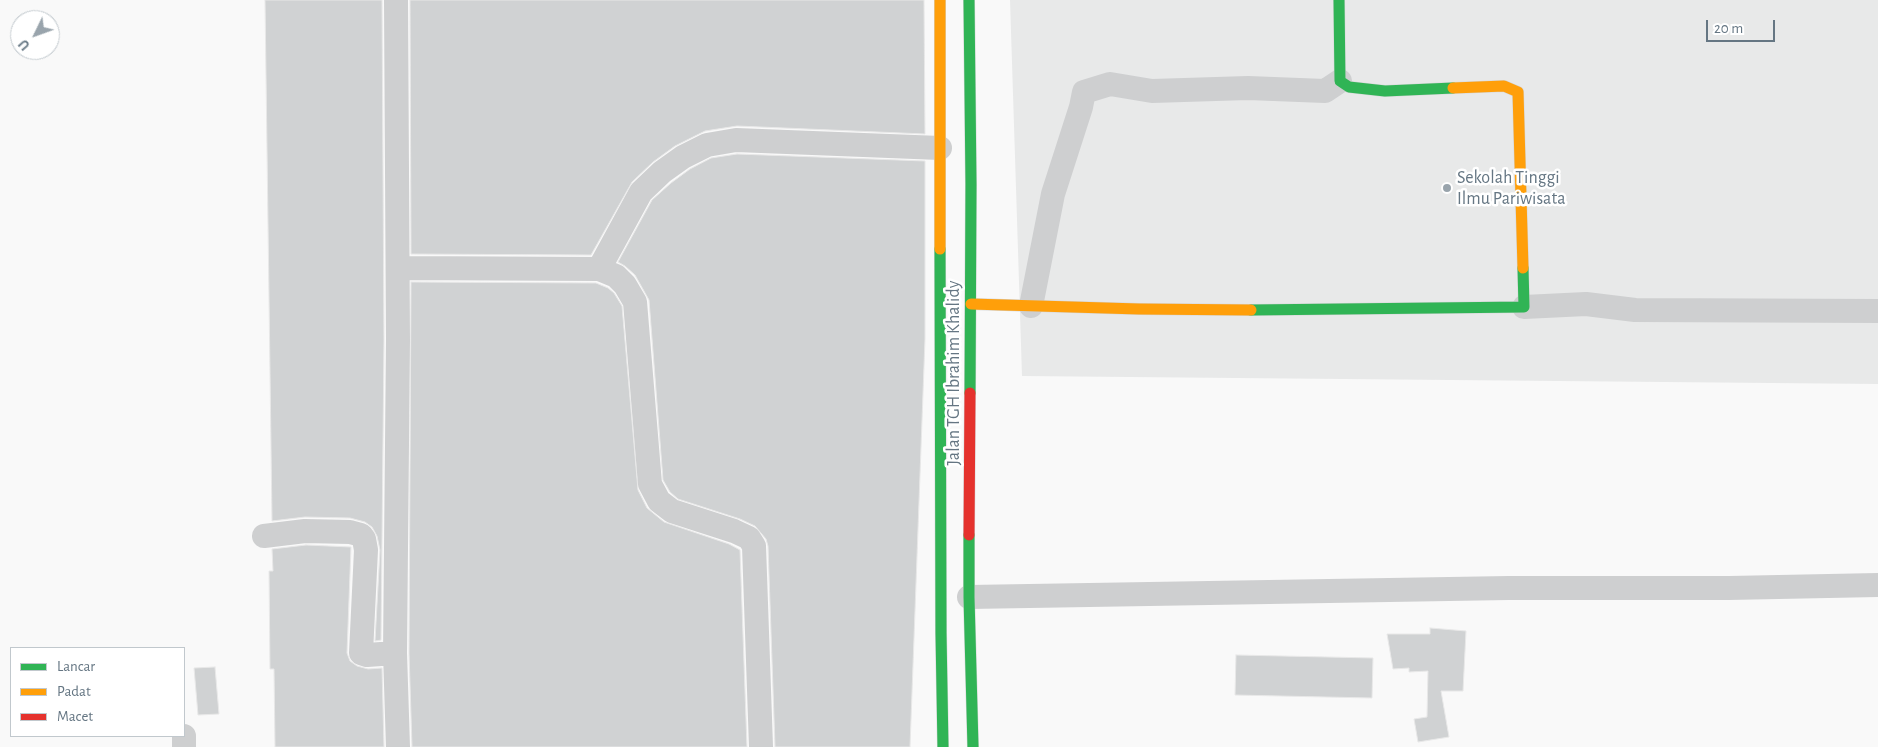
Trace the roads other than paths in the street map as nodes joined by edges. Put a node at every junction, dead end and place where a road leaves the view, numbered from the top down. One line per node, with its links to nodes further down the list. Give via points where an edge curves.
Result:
1 (396, 0): 7 (street)
2 (940, 0): 6 (main road, Jalan TGH Ibrahim Khalidy)
3 (969, 0): 9 (main road, Jalan TGH Ibrahim Khalidy)
4 (1339, 0): 5 (main road)
5 (1340, 81): 10 (street, via 1325,91 1248,88 1152,90 1110,84 1084,92 1053,194); 11 (main road, via 1349,87 1385,91 1504,86 1518,92)
6 (940, 148): 8 (street, via 736,140 707,145 669,167 642,192); 19 (main road, Jalan TGH Ibrahim Khalidy)
7 (398, 268): 8 (street); 16 (street)
8 (599, 269): 18 (street, via 616,276 635,302 650,484 659,501 672,511 742,534 754,546)
9 (971, 304): 10 (main road); 15 (main road, Jalan TGH Ibrahim Khalidy)
10 (1031, 306): 11 (main road, via 1244,310)
11 (1524, 308): 12 (street, via 1586,304 1645,310)
12 (1878, 311)
13 (264, 536): 16 (street, via 305,532 361,535 366,550 361,653)
14 (1878, 585): 15 (street)
15 (969, 597): 20 (main road, Jalan TGH Ibrahim Khalidy)
16 (395, 653): 17 (street)
17 (398, 747)
18 (761, 747)
19 (943, 747)
20 (973, 747)

